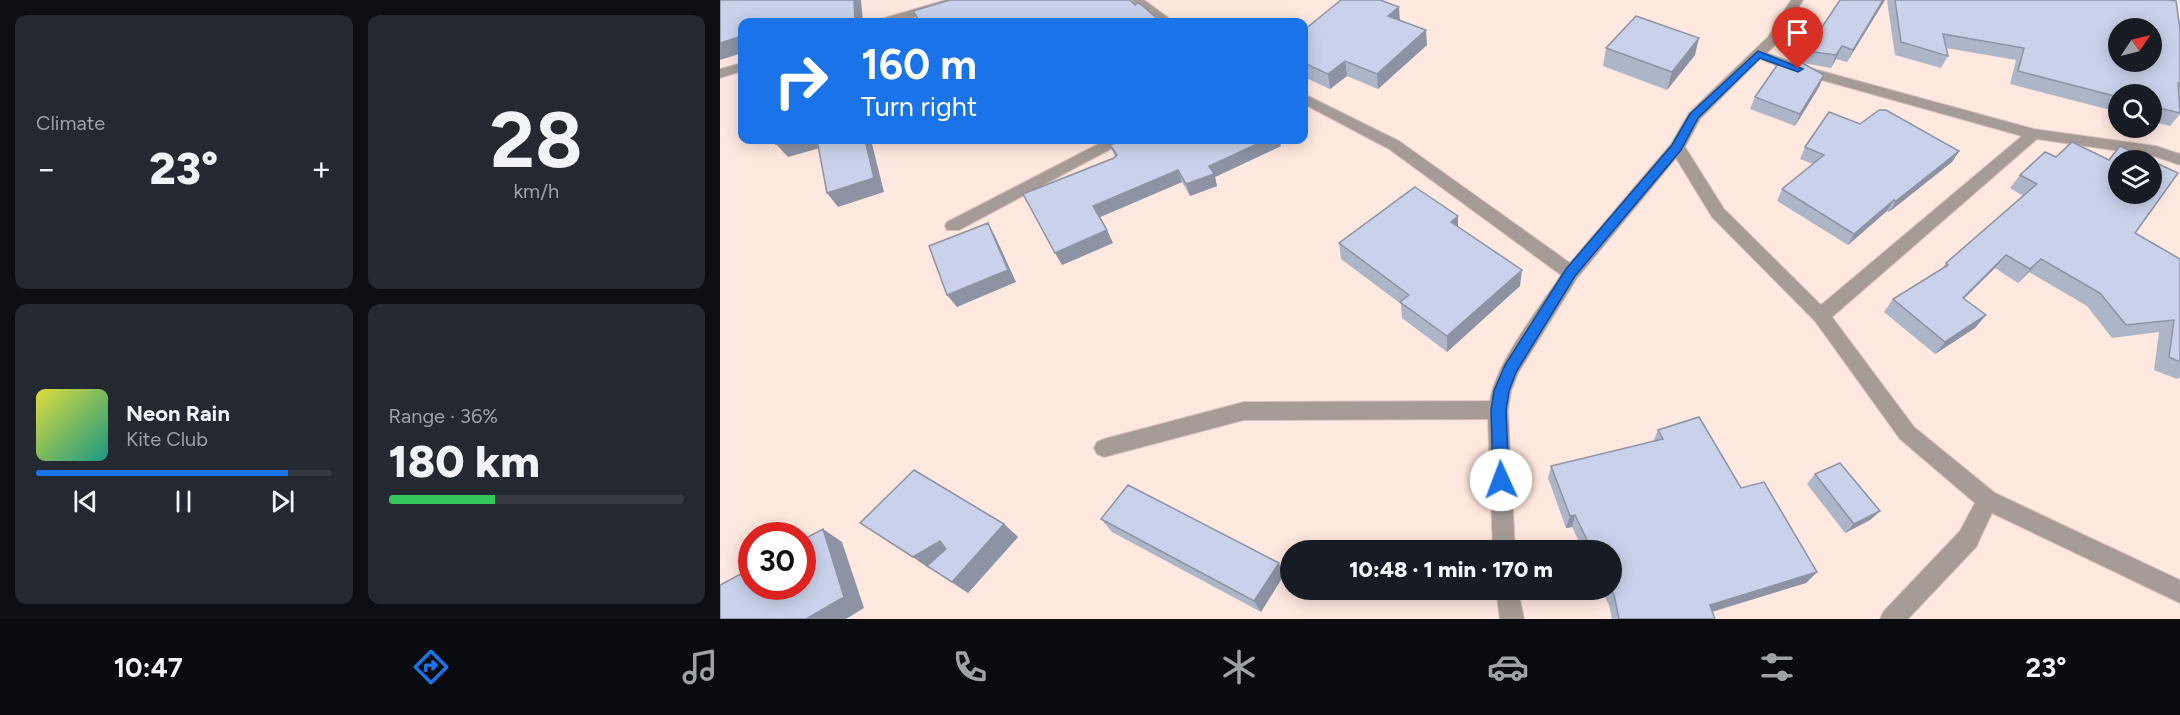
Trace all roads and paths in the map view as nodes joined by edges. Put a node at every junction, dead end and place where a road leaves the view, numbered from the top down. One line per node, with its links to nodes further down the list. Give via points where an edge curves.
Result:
1 (959, 0): 4 (street)
2 (1138, 0): 5 (street)
3 (1797, 0): 6 (street, via 1773,39)
4 (899, 18)
5 (1161, 18)
6 (1758, 54): 10 (street, via 1798,69); 12 (street, via 1694,116)
7 (738, 68): 8 (street)
8 (720, 74)
9 (1308, 100): 15 (street, via 1394,145)
10 (2034, 134): 13 (street, via 2156,151); 16 (street)
11 (1110, 144): 14 (street)
12 (1677, 147): 15 (street); 16 (street, via 1718,213)
13 (2180, 160)
14 (953, 226)
15 (1570, 273): 17 (street, via 1510,370)
16 (1821, 316): 19 (street, via 1907,434)
17 (1498, 410): 18 (street, via 1244,411); 20 (street)
18 (1104, 448)
19 (1987, 500): 21 (street); 24 (street, via 1968,539)
20 (1504, 540)
21 (2180, 592)
22 (1509, 600): 23 (street)
23 (1512, 619)
24 (1892, 619)

